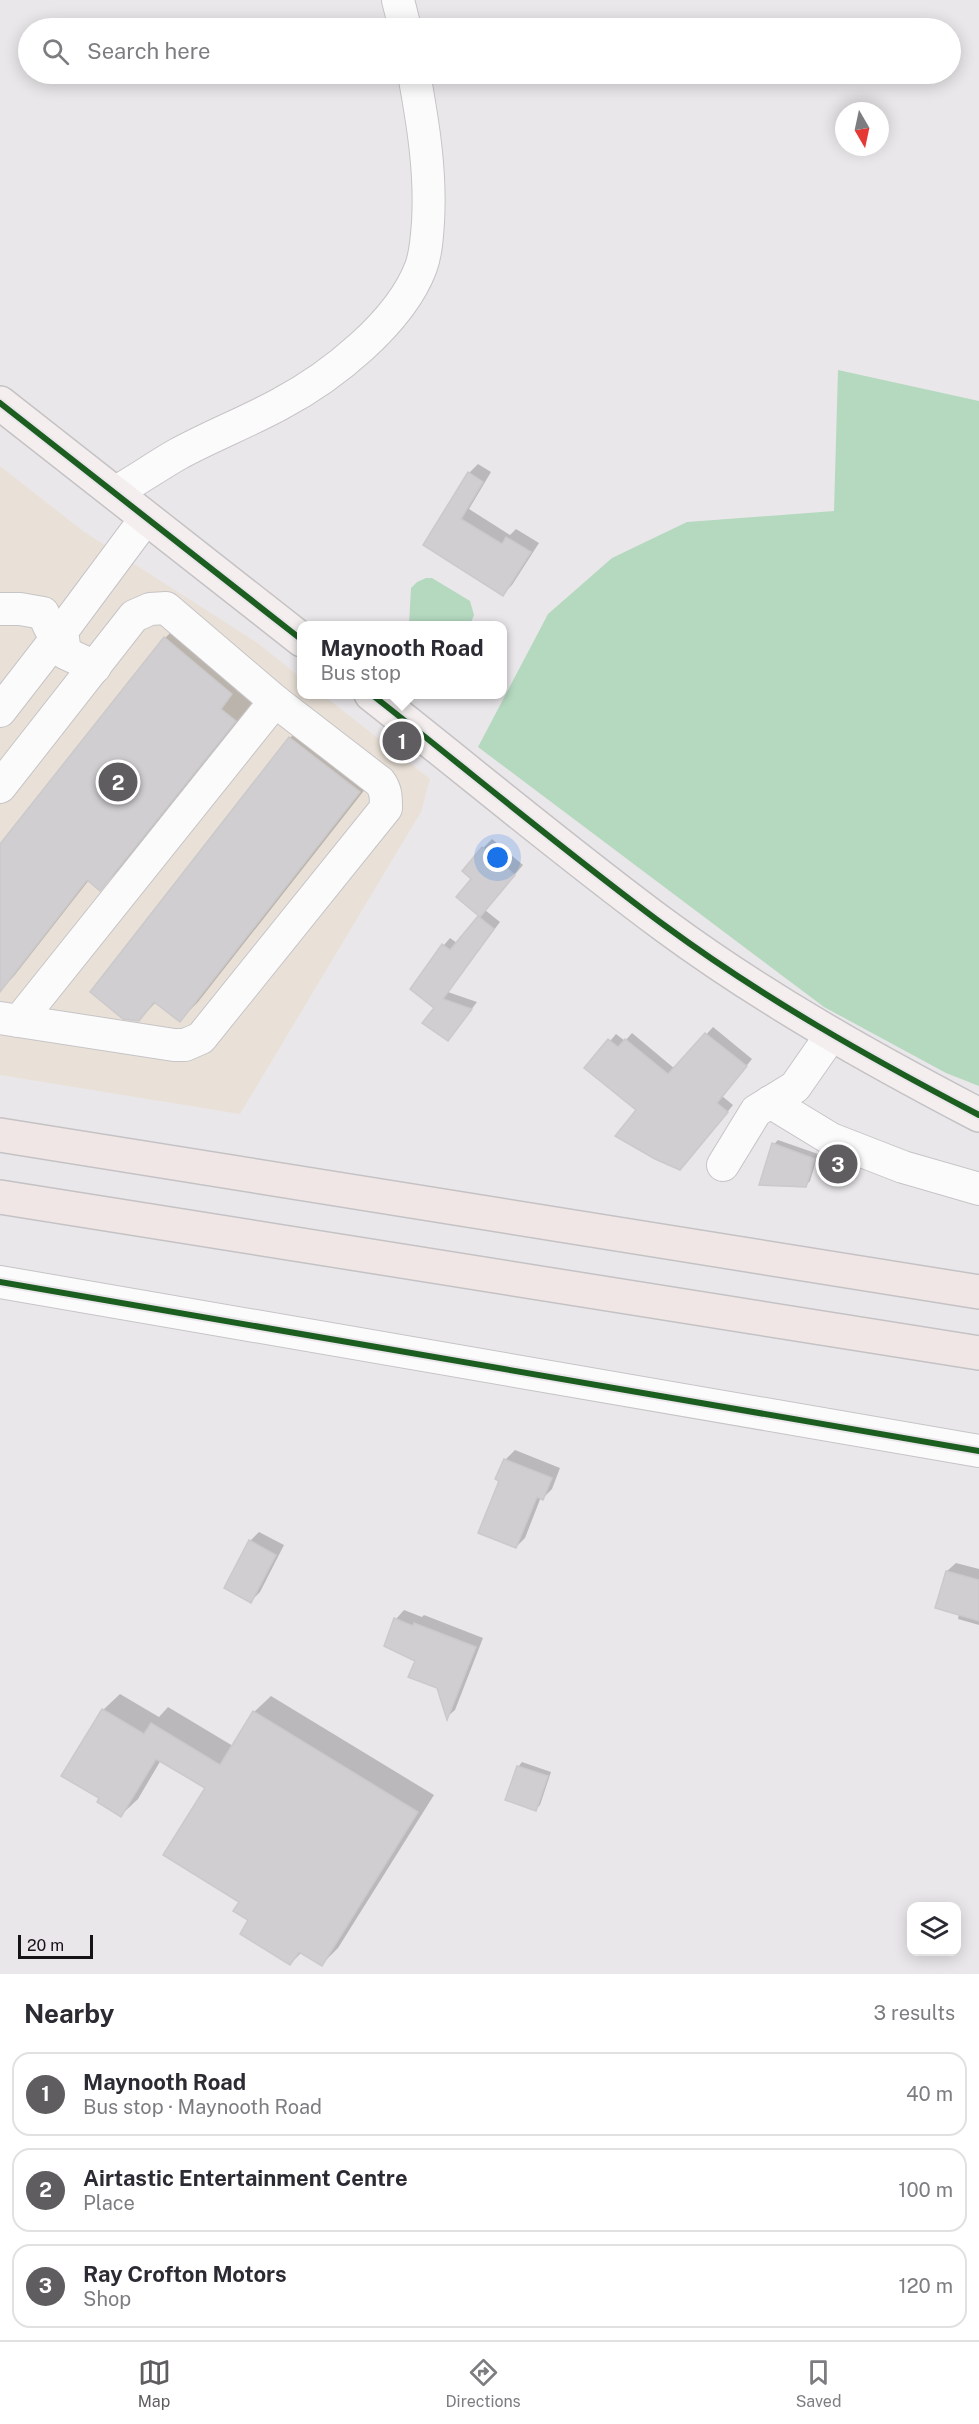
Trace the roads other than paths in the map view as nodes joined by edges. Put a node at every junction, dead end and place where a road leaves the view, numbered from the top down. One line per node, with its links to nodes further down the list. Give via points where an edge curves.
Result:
1 (398, 0): 2 (street)
2 (402, 18)
3 (416, 84): 5 (street, via 429,169 429,207 422,266 402,303 374,335 318,380)
4 (0, 403): 5 (main road)
5 (116, 492): 6 (main road)
6 (146, 518): 8 (street); 9 (main road)
7 (0, 609): 8 (street, via 43,613 50,628)
8 (62, 631): 10 (street, via 65,653); 13 (street)
9 (297, 636)
10 (95, 667): 12 (street, via 134,616 166,608); 14 (street)
11 (377, 699): 16 (main road, via 665,925)
12 (275, 701): 15 (street); 15 (street, via 380,782 385,789 386,808 201,1038 174,1045)
13 (0, 711)
14 (0, 787)
15 (9, 1020)
16 (832, 1034): 17 (street, via 795,1087); 18 (main road)
17 (770, 1102): 20 (street, via 756,1111); 21 (street, via 831,1139 903,1167)
18 (979, 1115)
19 (0, 1135): 24 (highway)
20 (723, 1165)
21 (979, 1189)
22 (0, 1197): 25 (highway)
23 (0, 1282): 26 (street)
24 (979, 1292)
25 (979, 1353)
26 (979, 1451)

